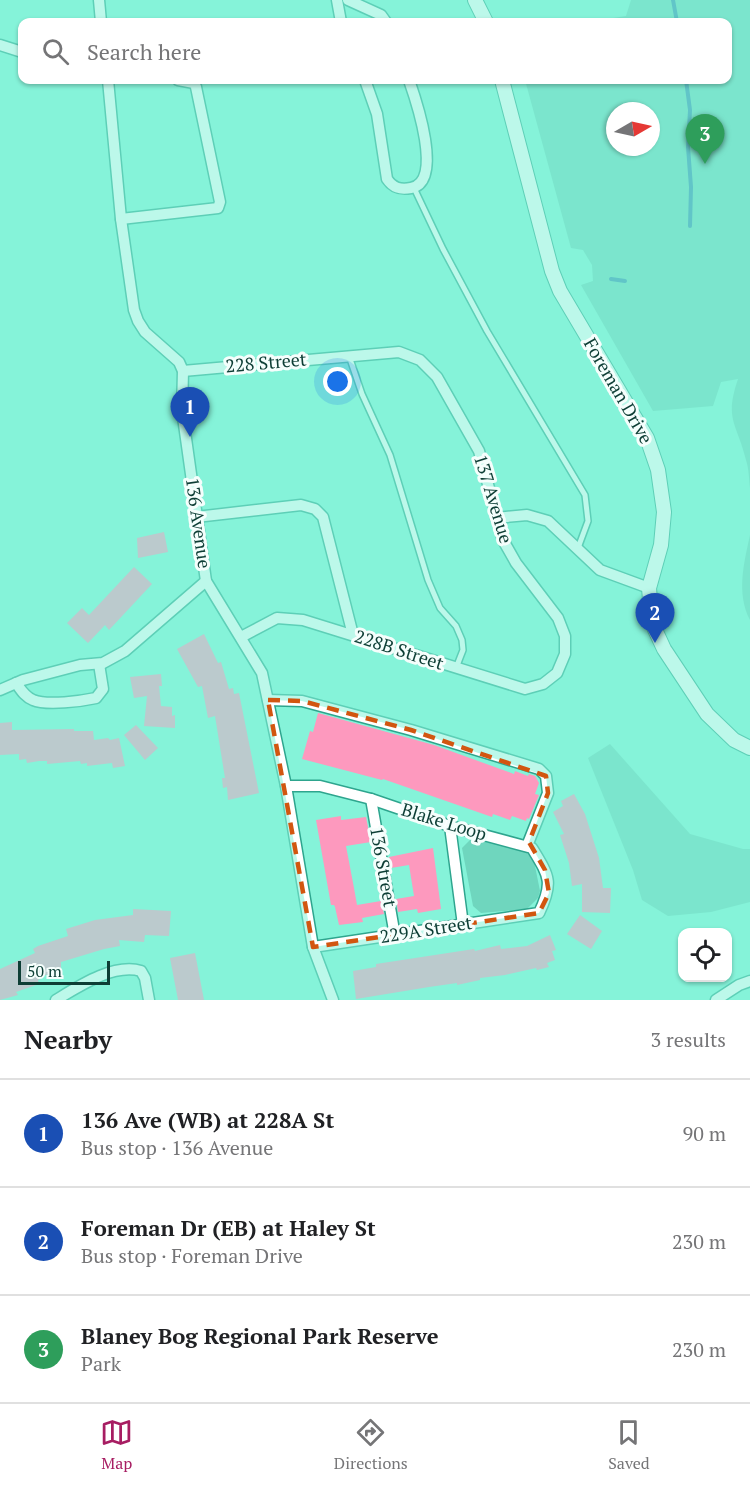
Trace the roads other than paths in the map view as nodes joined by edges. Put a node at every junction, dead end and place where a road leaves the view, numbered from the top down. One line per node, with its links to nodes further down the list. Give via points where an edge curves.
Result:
1 (99, 0): 5 (street)
2 (337, 0): 6 (street)
3 (348, 0): 7 (street)
4 (475, 0): 8 (street)
5 (101, 18)
6 (340, 18)
7 (383, 18)
8 (484, 18)
9 (0, 45): 10 (street)
10 (18, 51)
11 (108, 84): 17 (street)
12 (194, 84): 17 (street, via 220,201 218,207)
13 (366, 84): 16 (street, via 377,114 387,179 400,189)
14 (410, 84): 16 (street, via 427,151 427,171)
15 (503, 84): 25 (street, Foreman Drive, via 560,291 647,438 658,470 664,512 661,545)
16 (414, 188): 23 (lane, via 487,331 585,495 588,521)
17 (121, 219): 20 (street, via 138,321 179,362)
18 (349, 356): 19 (street, 228 Street, via 399,352); 20 (street, 228 Street); 29 (lane, via 390,455 428,580 440,609 456,626 462,640)
19 (420, 360): 22 (street, 137 Avenue, via 437,377 479,451)
20 (183, 371): 21 (street, 136 Avenue, via 182,410)
21 (196, 517): 24 (street, 136 Avenue); 26 (street, via 301,505 315,509 323,517)
22 (496, 519): 23 (street, via 527,515 548,521); 30 (street, 137 Avenue, via 516,563 558,618 565,636 565,654)
23 (578, 549): 25 (street, via 600,570)
24 (206, 581): 27 (street, 136 Avenue); 28 (street, via 125,651)
25 (648, 588): 34 (street, Foreman Drive, via 652,623 664,649 707,714 734,740)
26 (353, 635): 27 (street, 228B Street, via 303,620 277,618); 29 (street, 228B Street)
27 (241, 637): 33 (street, 136 Avenue, via 262,673)
28 (99, 664): 31 (street, via 80,665); 31 (street, via 103,689 96,698 34,701)
29 (456, 668): 30 (street, 228B Street, via 525,689 543,684)
30 (557, 673)
31 (16, 683): 32 (street)
32 (0, 690)
33 (268, 700): 35 (street, 136 Avenue); 38 (street, via 302,700 539,769 546,776 548,794)
34 (750, 748)
35 (286, 786): 36 (street, Blake Loop, via 320,786); 41 (street, 136 Avenue)
36 (371, 799): 37 (street, Blake Loop); 40 (street, 136 Street)
37 (450, 826): 38 (street, Blake Loop); 39 (street)
38 (527, 846): 39 (street, 229A Street, via 546,870 549,893 539,913)
39 (463, 925): 40 (street, 229A Street)
40 (395, 936): 41 (street, 229A Street)
41 (313, 947): 45 (street, 136 Avenue)
42 (750, 981): 46 (street)
43 (57, 1000): 44 (street, via 93,978 133,969 141,971 145,978)
44 (148, 1000)
45 (333, 1000)
46 (716, 1000)

